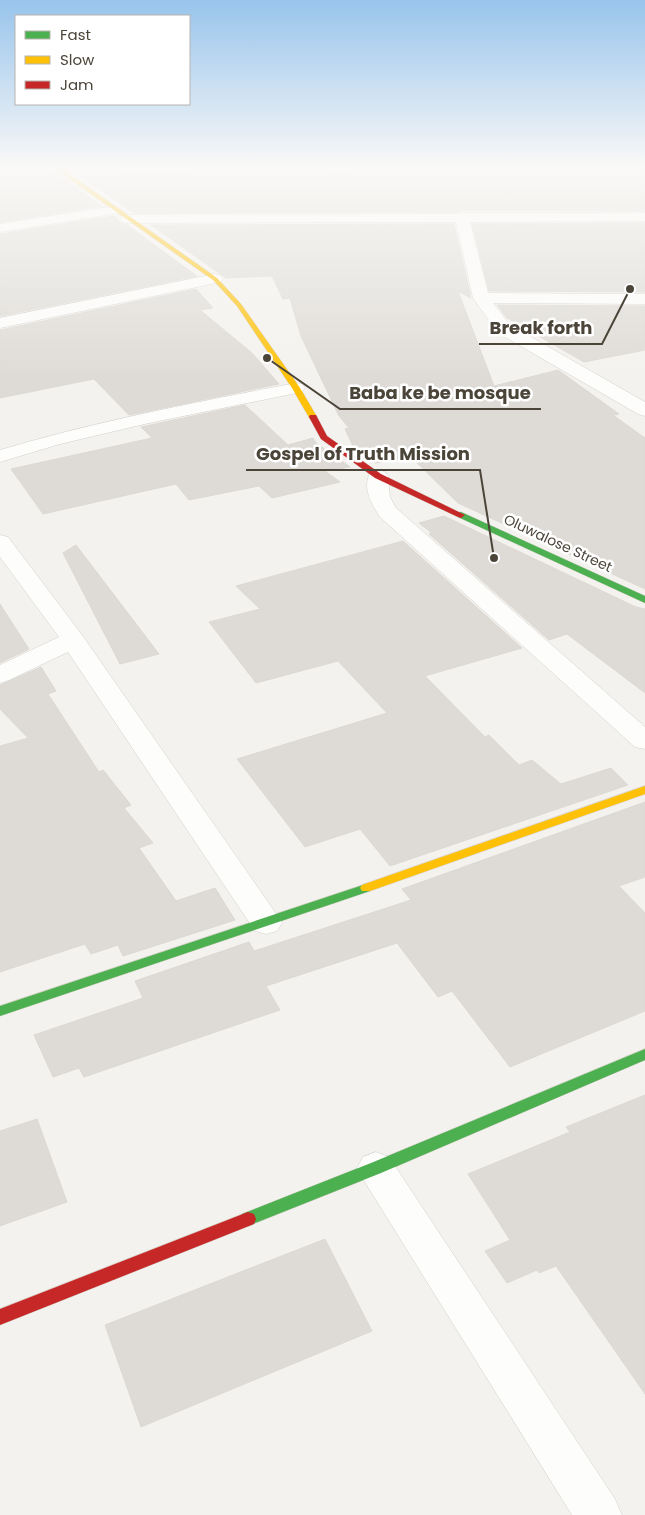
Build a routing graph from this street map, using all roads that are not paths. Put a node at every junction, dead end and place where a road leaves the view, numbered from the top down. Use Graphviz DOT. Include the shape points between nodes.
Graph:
graph roads {
  1 [pos="156,239"];
  2 [pos="467,239"];
  3 [pos="215,279"];
  4 [pos="481,298"];
  5 [pos="645,299"];
  6 [pos="0,323"];
  7 [pos="296,388"];
  8 [pos="645,410"];
  9 [pos="0,456"];
  10 [pos="378,476"];
  11 [pos="0,542"];
  12 [pos="645,600"];
  13 [pos="73,640"];
  14 [pos="0,675"];
  15 [pos="645,741"];
  16 [pos="645,790"];
  17 [pos="266,923"];
  18 [pos="0,1011"];
  19 [pos="645,1054"];
  20 [pos="376,1168"];
  21 [pos="0,1317"];
  22 [pos="599,1515"];
  1 -- 3 [label="street, Oluwalose Street"];
  2 -- 4 [label="street"];
  3 -- 6 [label="street"];
  3 -- 7 [label="street, Oluwalose Street" via="239,305"];
  4 -- 5 [label="street"];
  4 -- 8 [label="street" via="504,329"];
  7 -- 9 [label="street" via="149,416"];
  7 -- 10 [label="street, Oluwalose Street" via="324,436"];
  10 -- 12 [label="street, Oluwalose Street"];
  10 -- 15 [label="street" via="379,497 388,512"];
  11 -- 13 [label="street"];
  13 -- 14 [label="street"];
  13 -- 17 [label="street"];
  16 -- 17 [label="street"];
  17 -- 18 [label="street"];
  19 -- 20 [label="street"];
  20 -- 21 [label="street"];
  20 -- 22 [label="street"];
}
